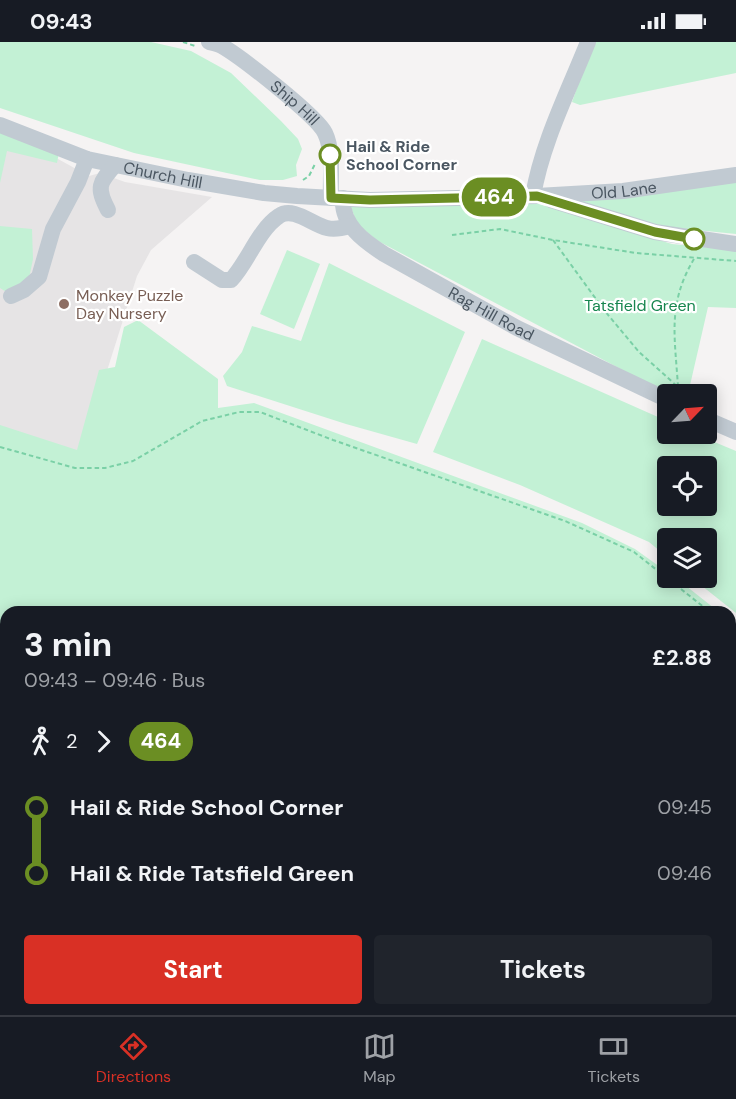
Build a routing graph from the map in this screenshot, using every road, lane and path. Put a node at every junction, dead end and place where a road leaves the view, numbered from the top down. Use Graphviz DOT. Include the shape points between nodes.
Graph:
graph roads {
  1 [pos="183,42"];
  2 [pos="588,42"];
  3 [pos="204,45"];
  4 [pos="0,125"];
  5 [pos="316,158"];
  6 [pos="87,159"];
  7 [pos="115,165"];
  8 [pos="736,176"];
  9 [pos="301,182"];
  10 [pos="535,196"];
  11 [pos="337,198"];
  12 [pos="108,210"];
  13 [pos="350,226"];
  14 [pos="452,235"];
  15 [pos="553,240"];
  16 [pos="736,244"];
  17 [pos="695,257"];
  18 [pos="736,261"];
  19 [pos="194,262"];
  20 [pos="11,296"];
  21 [pos="657,395"];
  22 [pos="717,424"];
  23 [pos="736,432"];
  24 [pos="0,447"];
  25 [pos="702,606"];
  1 -- 3 [label="path"];
  2 -- 10 [label="street" via="538,172"];
  3 -- 11 [label="street, Ship Hill" via="220,45 248,64 325,132"];
  4 -- 6 [label="street, Church Hill"];
  5 -- 9 [label="path" via="313,170"];
  6 -- 7 [label="street, Church Hill"];
  6 -- 20 [label="street" via="53,229 39,277"];
  7 -- 11 [label="street, Church Hill" via="264,193"];
  7 -- 12 [label="street" via="99,188"];
  8 -- 10 [label="street, Old Lane" via="623,191"];
  10 -- 11 [label="street, Old Lane"];
  10 -- 16 [label="street" via="655,232"];
  11 -- 13 [label="street"];
  13 -- 19 [label="street" via="327,228 287,213 272,223 231,280 222,280"];
  13 -- 21 [label="street, Rag Hill Road" via="384,254 517,328"];
  14 -- 15 [label="path" via="500,229"];
  15 -- 17 [label="path" via="636,253"];
  15 -- 17 [label="path" via="639,352 678,387 674,310 683,277"];
  17 -- 18 [label="path"];
  22 -- 23 [label="street"];
  24 -- 25 [label="path" via="75,468 105,468 133,461 202,421 239,412 260,412 565,521 634,552"];
}
